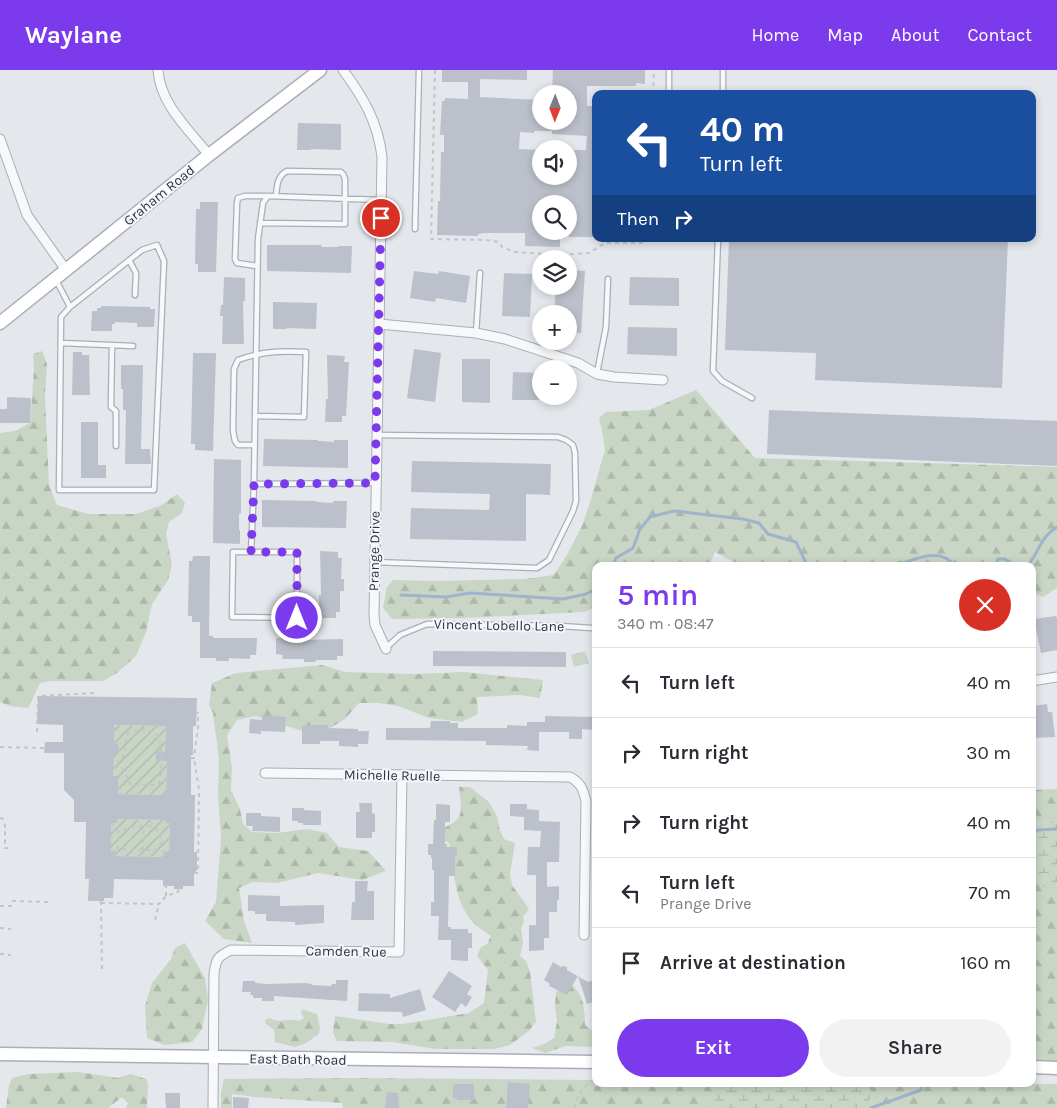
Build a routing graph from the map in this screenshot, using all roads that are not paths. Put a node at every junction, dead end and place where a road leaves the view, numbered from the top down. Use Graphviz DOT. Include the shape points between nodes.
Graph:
graph roads {
  1 [pos="158,70"];
  2 [pos="320,70"];
  3 [pos="343,70"];
  4 [pos="419,70"];
  5 [pos="669,70"];
  6 [pos="723,70"];
  7 [pos="669,90"];
  8 [pos="722,90"];
  9 [pos="0,139"];
  10 [pos="209,155"];
  11 [pos="268,196"];
  12 [pos="276,196"];
  13 [pos="346,199"];
  14 [pos="382,200"];
  15 [pos="260,223"];
  16 [pos="415,229"];
  17 [pos="718,242"];
  18 [pos="129,260"];
  19 [pos="257,266"];
  20 [pos="66,270"];
  21 [pos="480,273"];
  22 [pos="55,279"];
  23 [pos="608,279"];
  24 [pos="135,295"];
  25 [pos="70,307"];
  26 [pos="0,323"];
  27 [pos="379,324"];
  28 [pos="476,333"];
  29 [pos="61,343"];
  30 [pos="112,346"];
  31 [pos="133,346"];
  32 [pos="256,353"];
  33 [pos="596,374"];
  34 [pos="663,380"];
  35 [pos="752,398"];
  36 [pos="255,416"];
  37 [pos="377,435"];
  38 [pos="254,445"];
  39 [pos="116,446"];
  40 [pos="375,483"];
  41 [pos="254,484"];
  42 [pos="251,552"];
  43 [pos="374,562"];
  44 [pos="591,628"];
  45 [pos="386,649"];
  46 [pos="1057,677"];
  47 [pos="1036,680"];
  48 [pos="265,773"];
  49 [pos="402,775"];
  50 [pos="584,935"];
  51 [pos="0,1054"];
  52 [pos="213,1058"];
  53 [pos="592,1062"];
  54 [pos="1036,1067"];
  55 [pos="1057,1068"];
  56 [pos="213,1108"];
  1 -- 10 [label="street" via="162,90 171,108"];
  2 -- 10 [label="street, Graham Road"];
  3 -- 14 [label="street, Prange Drive" via="362,96 377,131 382,156"];
  4 -- 16 [label="lane"];
  5 -- 7 [label="lane"];
  6 -- 8 [label="lane"];
  9 -- 20 [label="street" via="26,215"];
  10 -- 20 [label="street, Graham Road"];
  11 -- 12 [label="lane"];
  11 -- 15 [label="lane"];
  11 -- 19 [label="lane" via="245,196 238,198 237,203 235,259 243,265"];
  12 -- 13 [label="lane"];
  12 -- 13 [label="lane" via="279,179 286,171 341,172 345,179"];
  13 -- 14 [label="lane"];
  13 -- 15 [label="lane" via="345,224"];
  14 -- 27 [label="street, Prange Drive"];
  15 -- 19 [label="lane"];
  17 -- 35 [label="lane" via="713,371 722,381"];
  18 -- 24 [label="lane" via="136,273"];
  18 -- 25 [label="lane"];
  18 -- 29 [label="lane" via="142,250 157,245 164,261 154,490 59,490"];
  19 -- 32 [label="lane"];
  20 -- 22 [label="street, Graham Road"];
  21 -- 28 [label="lane"];
  22 -- 25 [label="lane"];
  22 -- 26 [label="street, Graham Road"];
  23 -- 33 [label="lane" via="606,327"];
  25 -- 29 [label="lane" via="61,317"];
  27 -- 28 [label="street"];
  27 -- 37 [label="street, Prange Drive"];
  28 -- 33 [label="street" via="506,339 578,363"];
  29 -- 30 [label="lane"];
  30 -- 31 [label="lane"];
  30 -- 39 [label="lane" via="111,407 116,411"];
  32 -- 36 [label="lane"];
  32 -- 36 [label="lane" via="306,352 304,418"];
  32 -- 38 [label="lane" via="238,360 234,369 235,442"];
  33 -- 34 [label="street"];
  36 -- 38 [label="lane"];
  37 -- 40 [label="street, Prange Drive"];
  37 -- 43 [label="lane" via="558,437 572,445 575,453 576,500 549,560 537,568"];
  38 -- 41 [label="lane"];
  40 -- 41 [label="lane"];
  40 -- 43 [label="street, Prange Drive"];
  41 -- 42 [label="lane"];
  42 -- 42 [label="lane" via="233,552 232,617 297,618 297,552"];
  43 -- 45 [label="street, Prange Drive" via="375,625"];
  44 -- 45 [label="lane, Vincent Lobello Lane" via="427,624 400,635"];
  46 -- 47 [label="street"];
  48 -- 49 [label="street, Michelle Ruelle"];
  49 -- 50 [label="street, Michelle Ruelle" via="570,777 578,782 586,801"];
  49 -- 52 [label="street, Camden Rue" via="400,952 231,950 221,955 216,961 214,974"];
  51 -- 52 [label="street, East Bath Road"];
  52 -- 53 [label="street, East Bath Road"];
  52 -- 56 [label="street"];
  54 -- 55 [label="street"];
}
